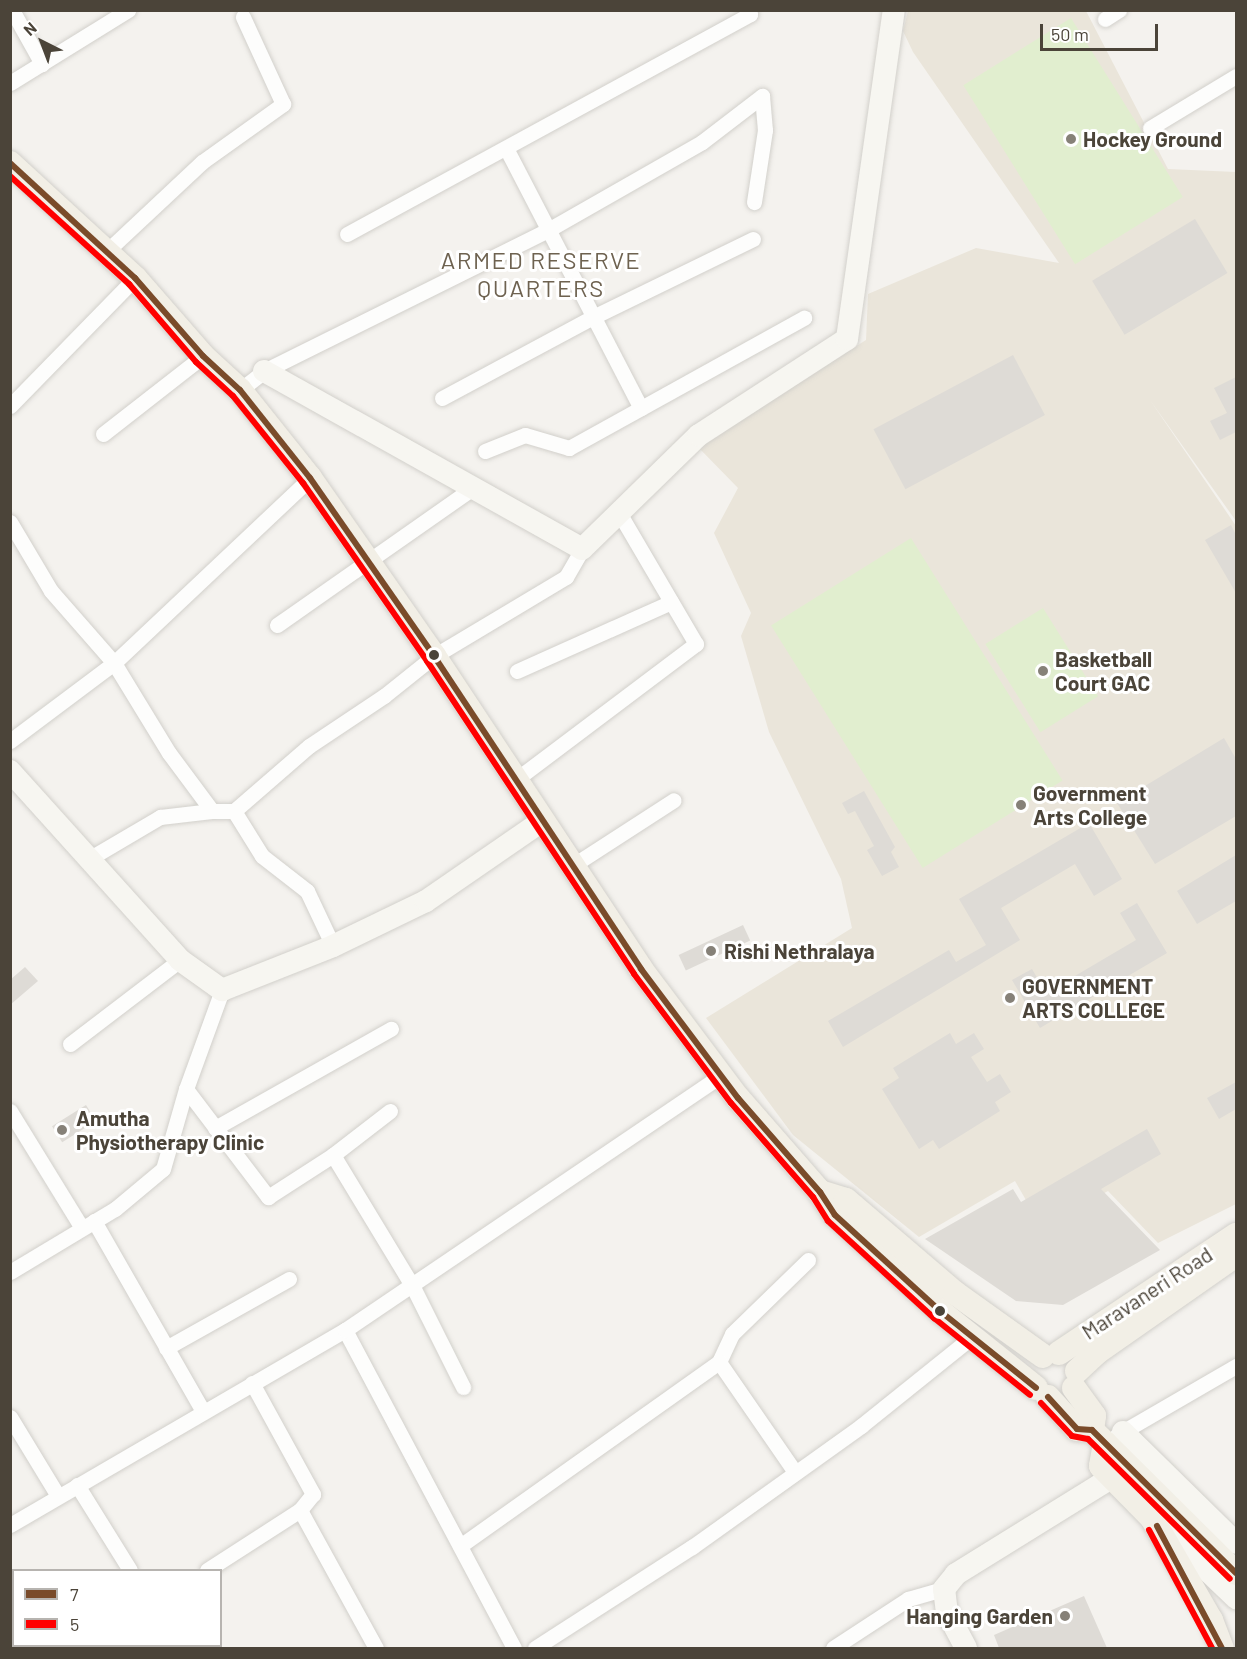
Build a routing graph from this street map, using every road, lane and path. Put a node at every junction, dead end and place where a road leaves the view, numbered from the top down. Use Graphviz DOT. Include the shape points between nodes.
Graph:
graph roads {
  1 [pos="12,10"];
  2 [pos="128,10"];
  3 [pos="748,10"];
  4 [pos="894,10"];
  5 [pos="1119,10"];
  6 [pos="243,18"];
  7 [pos="1105,19"];
  8 [pos="42,64"];
  9 [pos="1236,75"];
  10 [pos="10,83"];
  11 [pos="1150,128"];
  12 [pos="506,148"];
  13 [pos="10,163"];
  14 [pos="754,202"];
  15 [pos="548,230"];
  16 [pos="347,234"];
  17 [pos="753,239"];
  18 [pos="107,251"];
  19 [pos="135,278"];
  20 [pos="593,317"];
  21 [pos="804,318"];
  22 [pos="204,356"];
  23 [pos="264,370"];
  24 [pos="240,390"];
  25 [pos="442,398"];
  26 [pos="10,406"];
  27 [pos="641,408"];
  28 [pos="103,434"];
  29 [pos="484,451"];
  30 [pos="310,478"];
  31 [pos="474,488"];
  32 [pos="619,513"];
  33 [pos="10,522"];
  34 [pos="582,549"];
  35 [pos="367,561"];
  36 [pos="671,602"];
  37 [pos="277,625"];
  38 [pos="434,656"];
  39 [pos="114,663"];
  40 [pos="517,671"];
  41 [pos="10,741"];
  42 [pos="10,771"];
  43 [pos="514,782"];
  44 [pos="674,800"];
  45 [pos="212,810"];
  46 [pos="234,811"];
  47 [pos="542,821"];
  48 [pos="87,860"];
  49 [pos="572,866"];
  50 [pos="333,946"];
  51 [pos="180,960"];
  52 [pos="222,990"];
  53 [pos="391,1029"];
  54 [pos="70,1044"];
  55 [pos="721,1075"];
  56 [pos="186,1089"];
  57 [pos="10,1111"];
  58 [pos="390,1111"];
  59 [pos="215,1128"];
  60 [pos="333,1155"];
  61 [pos="820,1192"];
  62 [pos="88,1225"];
  63 [pos="1236,1235"];
  64 [pos="1236,1255"];
  65 [pos="808,1260"];
  66 [pos="10,1272"];
  67 [pos="289,1279"];
  68 [pos="413,1287"];
  69 [pos="345,1330"];
  70 [pos="974,1336"];
  71 [pos="166,1348"];
  72 [pos="1051,1355"];
  73 [pos="719,1362"];
  74 [pos="1236,1366"];
  75 [pos="1076,1379"];
  76 [pos="252,1383"];
  77 [pos="463,1387"];
  78 [pos="1042,1393"];
  79 [pos="203,1411"];
  80 [pos="10,1417"];
  81 [pos="1109,1448"];
  82 [pos="795,1472"];
  83 [pos="77,1485"];
  84 [pos="58,1496"];
  85 [pos="300,1510"];
  86 [pos="1152,1518"];
  87 [pos="10,1525"];
  88 [pos="1236,1543"];
  89 [pos="460,1546"];
  90 [pos="129,1569"];
  91 [pos="209,1569"];
  92 [pos="1236,1573"];
  93 [pos="944,1589"];
  94 [pos="1236,1598"];
  95 [pos="376,1648"];
  96 [pos="514,1648"];
  97 [pos="535,1648"];
  98 [pos="832,1648"];
  99 [pos="966,1648"];
  100 [pos="1222,1648"];
  1 -- 8 [label="street"];
  2 -- 8 [label="street"];
  3 -- 12 [label="street" via="750,14"];
  4 -- 32 [label="street" via="847,339 699,435"];
  5 -- 7 [label="street"];
  6 -- 18 [label="street" via="283,104 202,162"];
  8 -- 10 [label="street"];
  9 -- 11 [label="street"];
  12 -- 15 [label="street"];
  12 -- 16 [label="street"];
  13 -- 18 [label="main road"];
  14 -- 15 [label="street" via="765,130 762,96 702,142"];
  15 -- 20 [label="street"];
  15 -- 23 [label="street"];
  17 -- 20 [label="street"];
  18 -- 19 [label="main road"];
  19 -- 22 [label="main road"];
  19 -- 26 [label="street"];
  20 -- 25 [label="street"];
  20 -- 27 [label="street"];
  21 -- 27 [label="street"];
  22 -- 24 [label="main road"];
  22 -- 28 [label="street"];
  23 -- 24 [label="street"];
  23 -- 31 [label="street"];
  24 -- 30 [label="main road"];
  27 -- 29 [label="street" via="569,448 525,435"];
  30 -- 35 [label="main road"];
  30 -- 39 [label="street"];
  31 -- 34 [label="street"];
  31 -- 35 [label="street"];
  32 -- 34 [label="street"];
  32 -- 36 [label="street"];
  33 -- 39 [label="street" via="51,591"];
  34 -- 38 [label="street" via="566,577"];
  35 -- 37 [label="street"];
  35 -- 38 [label="main road"];
  36 -- 40 [label="street"];
  36 -- 43 [label="street" via="696,644"];
  38 -- 43 [label="main road"];
  38 -- 46 [label="street" via="384,696 309,746"];
  39 -- 41 [label="street"];
  39 -- 45 [label="street" via="169,753"];
  42 -- 48 [label="street"];
  43 -- 47 [label="main road"];
  44 -- 49 [label="street"];
  45 -- 46 [label="street"];
  45 -- 48 [label="street" via="160,817"];
  46 -- 50 [label="street" via="262,856 307,891"];
  47 -- 49 [label="main road"];
  47 -- 50 [label="street" via="426,901"];
  48 -- 51 [label="street"];
  49 -- 55 [label="main road" via="641,969"];
  50 -- 52 [label="street"];
  51 -- 52 [label="street"];
  51 -- 54 [label="street"];
  52 -- 56 [label="street"];
  53 -- 59 [label="street"];
  55 -- 61 [label="main road"];
  55 -- 68 [label="street"];
  56 -- 59 [label="street"];
  56 -- 62 [label="street" via="163,1168"];
  57 -- 62 [label="street"];
  58 -- 60 [label="street"];
  59 -- 60 [label="street" via="268,1197"];
  60 -- 68 [label="street"];
  61 -- 70 [label="main road" via="835,1215"];
  61 -- 72 [label="main road" via="846,1200 955,1293"];
  62 -- 66 [label="street"];
  62 -- 71 [label="street"];
  63 -- 72 [label="main road, Maravaneri Road"];
  64 -- 75 [label="main road, Maravaneri Road" via="1096,1353"];
  65 -- 73 [label="street" via="732,1334"];
  67 -- 71 [label="street"];
  68 -- 69 [label="street"];
  68 -- 77 [label="street"];
  69 -- 76 [label="street"];
  69 -- 89 [label="street"];
  70 -- 78 [label="main road"];
  70 -- 82 [label="street" via="861,1426"];
  71 -- 79 [label="street"];
  72 -- 75 [label="main road" via="1072,1360"];
  72 -- 78 [label="main road" via="1032,1374"];
  73 -- 82 [label="street"];
  73 -- 89 [label="street"];
  74 -- 81 [label="street"];
  75 -- 78 [label="main road" via="1063,1397"];
  75 -- 81 [label="main road"];
  76 -- 79 [label="street"];
  76 -- 85 [label="street" via="313,1494"];
  78 -- 81 [label="main road" via="1077,1429"];
  79 -- 83 [label="street"];
  80 -- 84 [label="street"];
  81 -- 86 [label="main road"];
  81 -- 88 [label="street"];
  81 -- 92 [label="main road"];
  81 -- 93 [label="street" via="956,1574"];
  82 -- 97 [label="street" via="692,1547"];
  83 -- 84 [label="street"];
  83 -- 90 [label="street"];
  84 -- 87 [label="street"];
  85 -- 91 [label="street"];
  85 -- 95 [label="street"];
  86 -- 94 [label="street"];
  86 -- 100 [label="main road" via="1211,1620"];
  89 -- 96 [label="street"];
  93 -- 98 [label="street" via="908,1599"];
  93 -- 99 [label="street" via="947,1613"];
}
